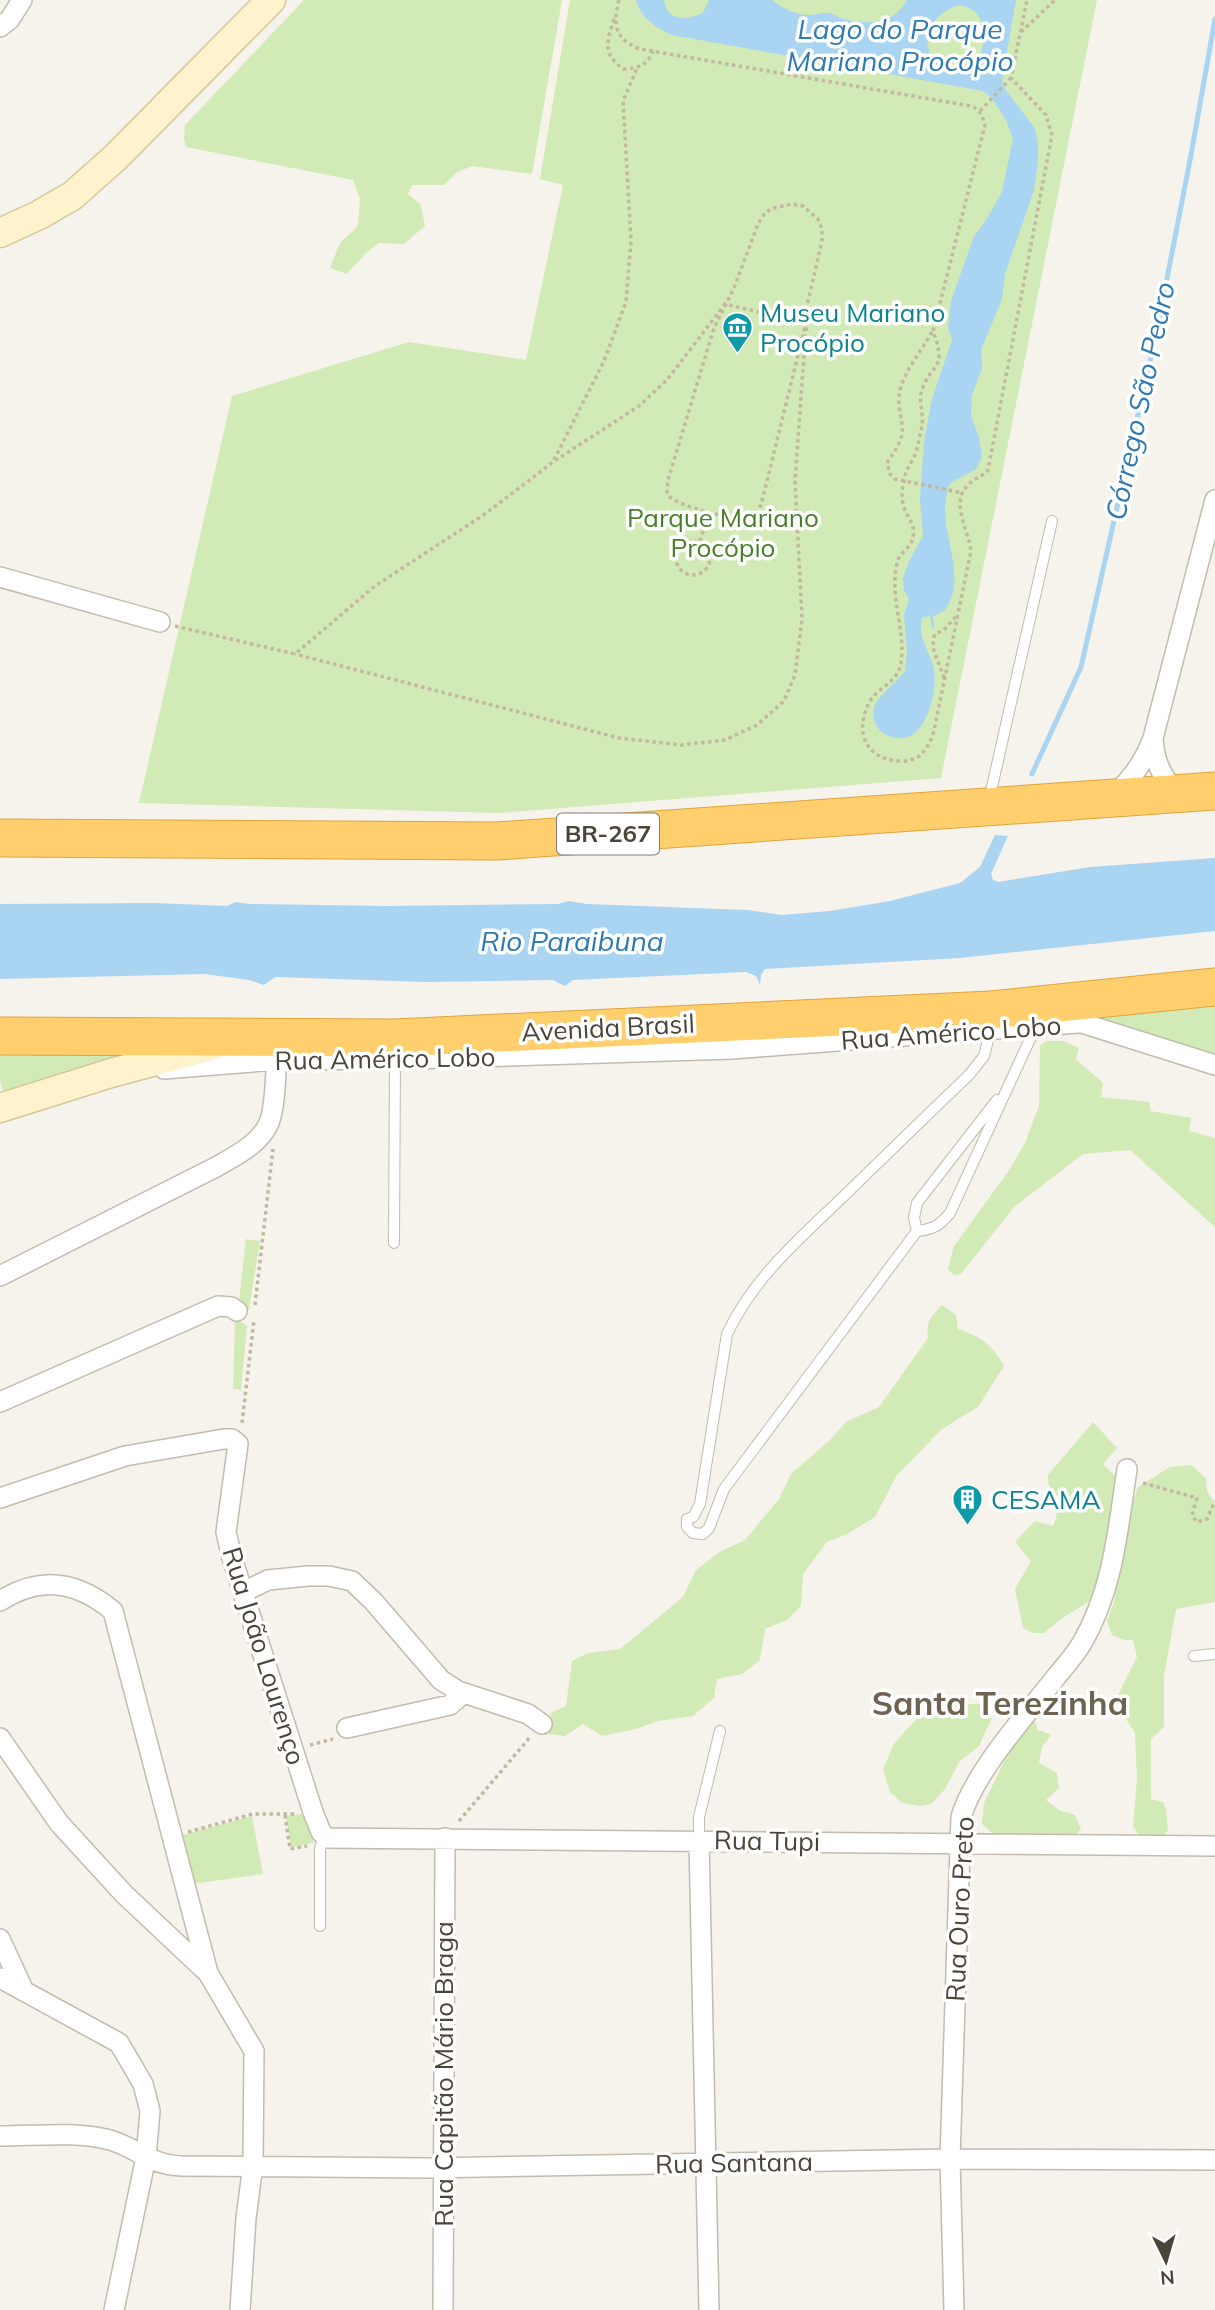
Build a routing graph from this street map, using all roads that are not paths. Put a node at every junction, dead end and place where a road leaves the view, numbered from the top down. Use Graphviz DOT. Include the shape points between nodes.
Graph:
graph roads {
  1 [pos="22,0"];
  2 [pos="271,0"];
  3 [pos="0,27"];
  4 [pos="0,233"];
  5 [pos="1215,500"];
  6 [pos="1052,521"];
  7 [pos="0,577"];
  8 [pos="160,622"];
  9 [pos="1153,738"];
  10 [pos="1201,791"];
  11 [pos="1113,797"];
  12 [pos="988,807"];
  13 [pos="0,838"];
  14 [pos="1215,987"];
  15 [pos="1014,1016"];
  16 [pos="0,1035"];
  17 [pos="238,1038"];
  18 [pos="277,1049"];
  19 [pos="395,1049"];
  20 [pos="1215,1065"];
  21 [pos="111,1073"];
  22 [pos="1008,1086"];
  23 [pos="0,1108"];
  24 [pos="917,1231"];
  25 [pos="394,1242"];
  26 [pos="0,1276"];
  27 [pos="237,1311"];
  28 [pos="0,1402"];
  29 [pos="1126,1474"];
  30 [pos="0,1498"];
  31 [pos="243,1592"];
  32 [pos="0,1601"];
  33 [pos="1215,1654"];
  34 [pos="1194,1657"];
  35 [pos="458,1691"];
  36 [pos="542,1724"];
  37 [pos="347,1728"];
  38 [pos="720,1731"];
  39 [pos="0,1738"];
  40 [pos="319,1838"];
  41 [pos="445,1838"];
  42 [pos="699,1840"];
  43 [pos="959,1845"];
  44 [pos="1215,1846"];
  45 [pos="320,1926"];
  46 [pos="0,1939"];
  47 [pos="208,1973"];
  48 [pos="0,1978"];
  49 [pos="23,1989"];
  50 [pos="0,2136"];
  51 [pos="146,2157"];
  52 [pos="950,2160"];
  53 [pos="1215,2160"];
  54 [pos="705,2164"];
  55 [pos="253,2165"];
  56 [pos="443,2168"];
  57 [pos="114,2310"];
  58 [pos="240,2310"];
  59 [pos="443,2310"];
  60 [pos="709,2310"];
  61 [pos="954,2310"];
  1 -- 3 [label="street"];
  2 -- 4 [label="street" via="72,196"];
  5 -- 9 [label="street"];
  6 -- 12 [label="lane"];
  7 -- 8 [label="street"];
  9 -- 10 [label="street" via="1160,771"];
  9 -- 11 [label="street" via="1146,758"];
  10 -- 11 [label="highway, BR-267"];
  11 -- 12 [label="highway, BR-267"];
  12 -- 13 [label="highway, BR-267" via="497,841"];
  14 -- 15 [label="highway, Avenida Brasil"];
  15 -- 19 [label="highway, Avenida Brasil"];
  15 -- 20 [label="street, Rua Américo Lobo" via="1078,1023"];
  15 -- 22 [label="lane" via="1030,1039"];
  15 -- 24 [label="lane" via="969,1075 787,1251 739,1309 725,1344 700,1504 687,1519 693,1534 703,1534 709,1528 724,1489"];
  16 -- 17 [label="highway, Avenida Brasil"];
  17 -- 18 [label="highway, Avenida Brasil"];
  17 -- 21 [label="street, Rua Américo Lobo"];
  18 -- 19 [label="highway, Avenida Brasil"];
  18 -- 21 [label="street, Rua Américo Lobo"];
  18 -- 26 [label="street" via="268,1138"];
  19 -- 25 [label="lane"];
  21 -- 23 [label="street, Rua Américo Lobo"];
  22 -- 24 [label="lane" via="921,1196 914,1218"];
  22 -- 24 [label="lane" via="950,1213 940,1226"];
  27 -- 28 [label="street" via="218,1306"];
  29 -- 43 [label="street, Rua Ouro Preto" via="1111,1572 1100,1608 1081,1646 974,1786 961,1817"];
  30 -- 31 [label="street, Rua João Lourenço" via="125,1456 237,1436 239,1450 226,1532"];
  31 -- 35 [label="street" via="268,1580 329,1576 352,1581 441,1680"];
  31 -- 40 [label="street, Rua João Lourenço"];
  32 -- 47 [label="street" via="46,1584 69,1586 93,1594 113,1611"];
  33 -- 34 [label="lane"];
  35 -- 36 [label="street" via="528,1714"];
  35 -- 37 [label="street" via="450,1705"];
  38 -- 42 [label="lane" via="699,1817"];
  39 -- 47 [label="street" via="60,1823 124,1894"];
  40 -- 41 [label="street, Rua Tupi"];
  40 -- 45 [label="lane"];
  41 -- 42 [label="street, Rua Tupi"];
  41 -- 56 [label="street, Rua Capitão Mário Braga"];
  42 -- 43 [label="street, Rua Tupi"];
  42 -- 54 [label="street"];
  43 -- 44 [label="street, Rua Tupi"];
  43 -- 52 [label="street, Rua Ouro Preto"];
  46 -- 49 [label="street"];
  47 -- 55 [label="street" via="254,2051"];
  48 -- 49 [label="street"];
  49 -- 51 [label="street" via="120,2043 144,2084 150,2112"];
  50 -- 51 [label="street, Rua Santana" via="88,2135"];
  51 -- 55 [label="street, Rua Santana" via="163,2165"];
  51 -- 57 [label="street"];
  52 -- 53 [label="street, Rua Santana"];
  52 -- 54 [label="street, Rua Santana"];
  52 -- 61 [label="street, Rua Ouro Preto"];
  54 -- 56 [label="street, Rua Santana"];
  54 -- 60 [label="street"];
  55 -- 56 [label="street, Rua Santana"];
  55 -- 58 [label="street"];
  56 -- 59 [label="street, Rua Capitão Mário Braga"];
}
